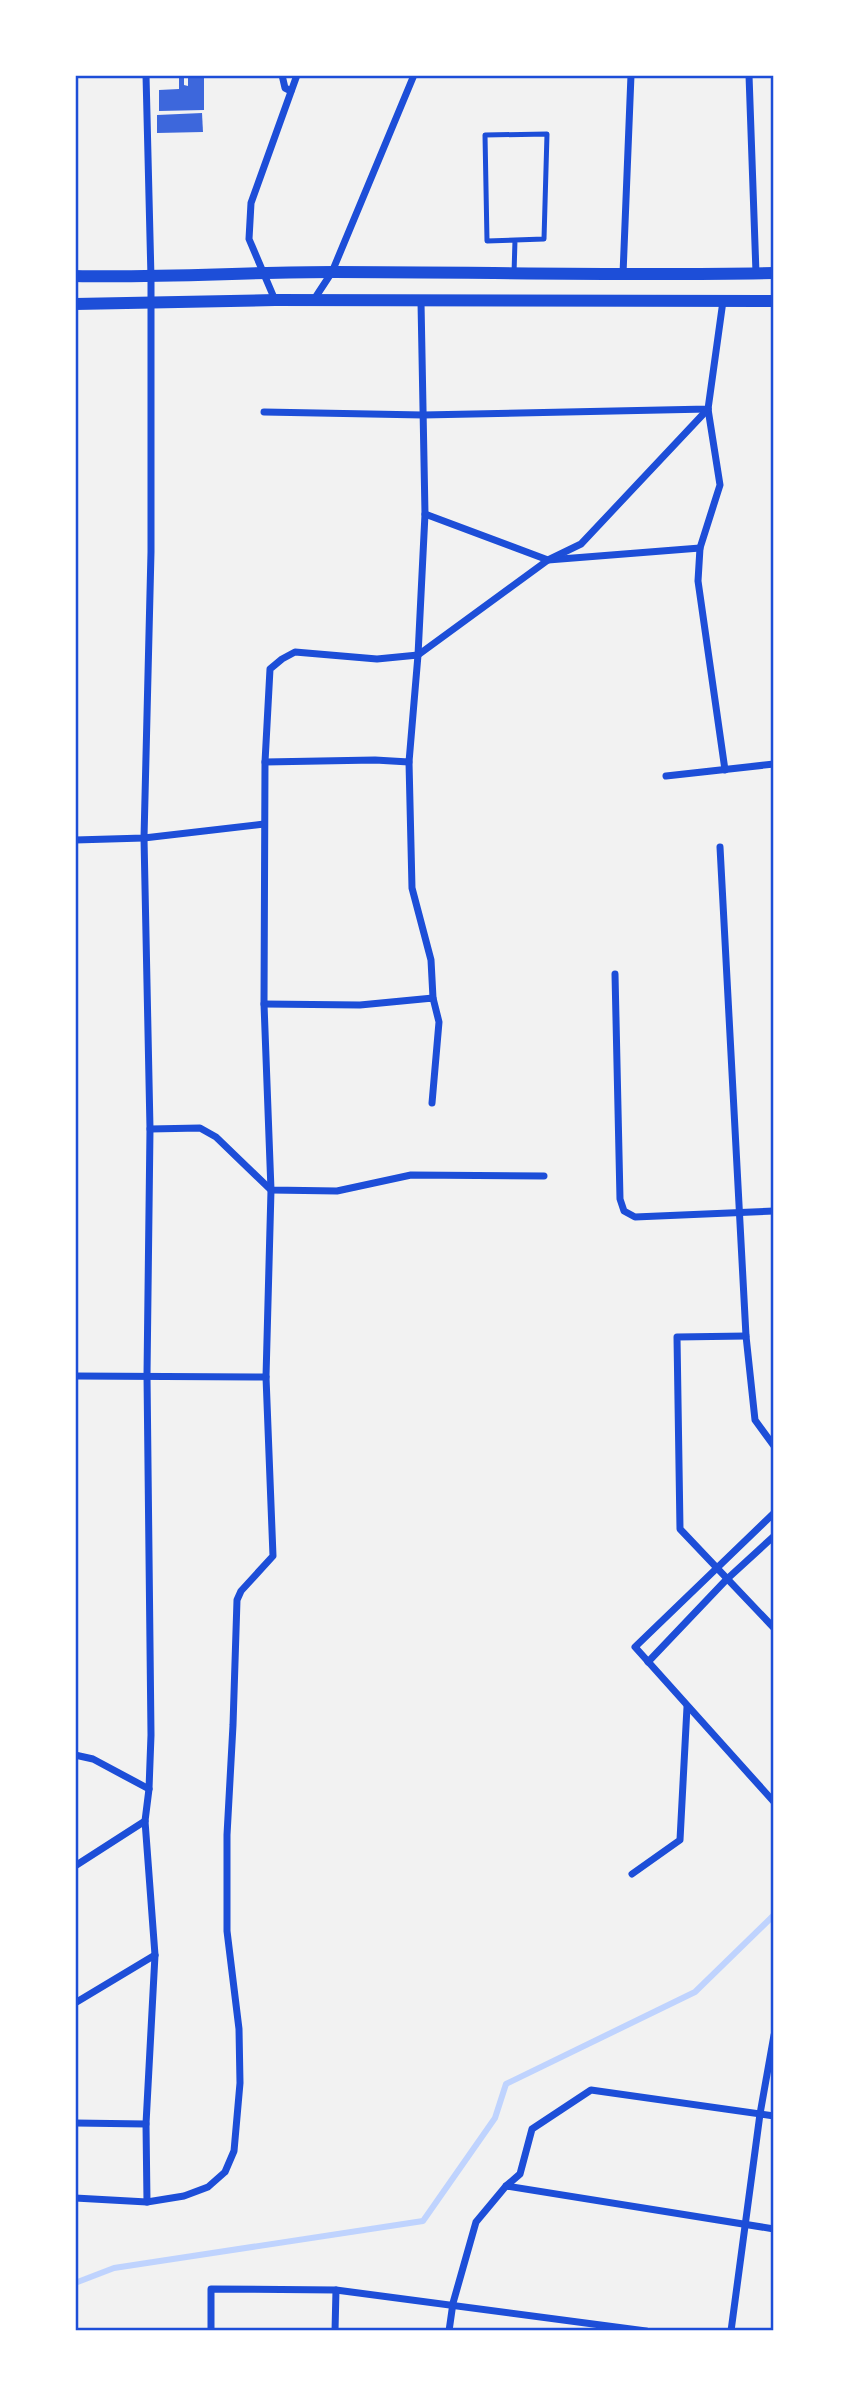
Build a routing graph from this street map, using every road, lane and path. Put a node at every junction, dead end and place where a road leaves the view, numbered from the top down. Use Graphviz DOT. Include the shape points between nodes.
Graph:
graph roads {
  1 [pos="146,75"];
  2 [pos="282,75"];
  3 [pos="297,75"];
  4 [pos="414,75"];
  5 [pos="631,75"];
  6 [pos="749,75"];
  7 [pos="291,91"];
  8 [pos="515,240"];
  9 [pos="332,272"];
  10 [pos="756,273"];
  11 [pos="774,273"];
  12 [pos="514,274"];
  13 [pos="623,274"];
  14 [pos="265,275"];
  15 [pos="75,276"];
  16 [pos="151,278"];
  17 [pos="275,300"];
  18 [pos="313,301"];
  19 [pos="723,301"];
  20 [pos="774,301"];
  21 [pos="421,302"];
  22 [pos="151,303"];
  23 [pos="75,304"];
  24 [pos="709,408"];
  25 [pos="264,412"];
  26 [pos="423,415"];
  27 [pos="425,514"];
  28 [pos="700,548"];
  29 [pos="548,560"];
  30 [pos="418,655"];
  31 [pos="265,762"];
  32 [pos="409,762"];
  33 [pos="774,764"];
  34 [pos="725,770"];
  35 [pos="666,776"];
  36 [pos="264,824"];
  37 [pos="144,838"];
  38 [pos="75,840"];
  39 [pos="720,847"];
  40 [pos="615,974"];
  41 [pos="433,998"];
  42 [pos="264,1004"];
  43 [pos="432,1103"];
  44 [pos="150,1129"];
  45 [pos="544,1176"];
  46 [pos="271,1190"];
  47 [pos="774,1211"];
  48 [pos="738,1214"];
  49 [pos="746,1336"];
  50 [pos="147,1375"];
  51 [pos="75,1376"];
  52 [pos="266,1377"];
  53 [pos="774,1447"];
  54 [pos="774,1513"];
  55 [pos="774,1536"];
  56 [pos="715,1568"];
  57 [pos="726,1580"];
  58 [pos="774,1628"];
  59 [pos="648,1662"];
  60 [pos="687,1707"];
  61 [pos="75,1755"];
  62 [pos="149,1789"];
  63 [pos="774,1802"];
  64 [pos="145,1821"];
  65 [pos="75,1866"];
  66 [pos="632,1874"];
  67 [pos="155,1955"];
  68 [pos="75,2003"];
  69 [pos="774,2035"];
  70 [pos="760,2114"];
  71 [pos="774,2116"];
  72 [pos="75,2123"];
  73 [pos="145,2124"];
  74 [pos="506,2186"];
  75 [pos="75,2198"];
  76 [pos="147,2202"];
  77 [pos="745,2225"];
  78 [pos="774,2229"];
  79 [pos="336,2290"];
  80 [pos="453,2303"];
  81 [pos="211,2331"];
  82 [pos="335,2331"];
  83 [pos="449,2331"];
  84 [pos="646,2331"];
  85 [pos="731,2331"];
  1 -- 16 [label="street"];
  2 -- 7 [label="street" via="285,88"];
  3 -- 7 [label="street"];
  4 -- 9 [label="street"];
  5 -- 13 [label="street"];
  6 -- 10 [label="street"];
  7 -- 14 [label="street" via="251,203 249,239"];
  8 -- 8 [label="lane" via="487,241 485,135 547,134 544,239"];
  8 -- 12 [label="lane"];
  9 -- 12 [label="street"];
  9 -- 14 [label="street"];
  9 -- 18 [label="street"];
  10 -- 11 [label="street"];
  10 -- 13 [label="street"];
  12 -- 13 [label="street"];
  14 -- 16 [label="street"];
  14 -- 17 [label="street"];
  15 -- 16 [label="street"];
  16 -- 22 [label="street"];
  17 -- 18 [label="street"];
  17 -- 22 [label="street"];
  18 -- 21 [label="street"];
  19 -- 20 [label="street"];
  19 -- 21 [label="street"];
  19 -- 24 [label="street"];
  21 -- 26 [label="street"];
  22 -- 23 [label="street"];
  22 -- 37 [label="street"];
  24 -- 26 [label="street"];
  24 -- 28 [label="street" via="720,485"];
  24 -- 29 [label="street" via="581,544"];
  25 -- 26 [label="street"];
  26 -- 27 [label="street"];
  27 -- 29 [label="street"];
  27 -- 30 [label="street"];
  28 -- 29 [label="street"];
  28 -- 34 [label="street" via="698,581"];
  29 -- 30 [label="street"];
  30 -- 31 [label="street" via="377,659 295,652 282,659 270,669"];
  30 -- 32 [label="street"];
  31 -- 32 [label="street"];
  31 -- 36 [label="street"];
  32 -- 41 [label="street" via="412,888 431,961"];
  33 -- 34 [label="street"];
  34 -- 35 [label="street"];
  36 -- 37 [label="street"];
  36 -- 42 [label="street"];
  37 -- 38 [label="street"];
  37 -- 44 [label="street"];
  39 -- 48 [label="street"];
  40 -- 48 [label="street" via="620,1199 624,1211 635,1217"];
  41 -- 42 [label="street" via="360,1005"];
  41 -- 43 [label="street" via="439,1022"];
  42 -- 46 [label="street"];
  44 -- 46 [label="street" via="200,1128 216,1137"];
  44 -- 50 [label="street"];
  45 -- 46 [label="street" via="411,1175 337,1191"];
  46 -- 52 [label="street"];
  47 -- 48 [label="street"];
  48 -- 49 [label="street"];
  49 -- 53 [label="street" via="755,1420"];
  49 -- 56 [label="street" via="677,1337 680,1529"];
  50 -- 51 [label="street"];
  50 -- 52 [label="street"];
  50 -- 62 [label="street"];
  52 -- 76 [label="street" via="273,1556 237,1600 227,1835 227,1931 240,2042 234,2151 225,2172 208,2187"];
  54 -- 56 [label="street"];
  55 -- 57 [label="street"];
  56 -- 57 [label="street"];
  56 -- 59 [label="street" via="635,1647"];
  57 -- 58 [label="street"];
  57 -- 59 [label="street"];
  59 -- 60 [label="street"];
  60 -- 63 [label="street"];
  60 -- 66 [label="street" via="680,1840"];
  61 -- 62 [label="street" via="93,1759"];
  62 -- 64 [label="street"];
  64 -- 65 [label="street"];
  64 -- 67 [label="street"];
  67 -- 68 [label="street"];
  67 -- 73 [label="street"];
  69 -- 70 [label="street"];
  70 -- 71 [label="street"];
  70 -- 74 [label="street" via="591,2091 532,2129 520,2174"];
  70 -- 77 [label="street"];
  72 -- 73 [label="street"];
  73 -- 76 [label="street"];
  74 -- 77 [label="street"];
  74 -- 80 [label="street" via="476,2222"];
  75 -- 76 [label="street"];
  77 -- 78 [label="street"];
  77 -- 85 [label="street"];
  79 -- 80 [label="street"];
  79 -- 81 [label="street" via="211,2289"];
  79 -- 82 [label="street"];
  80 -- 83 [label="street"];
  80 -- 84 [label="street"];
}
